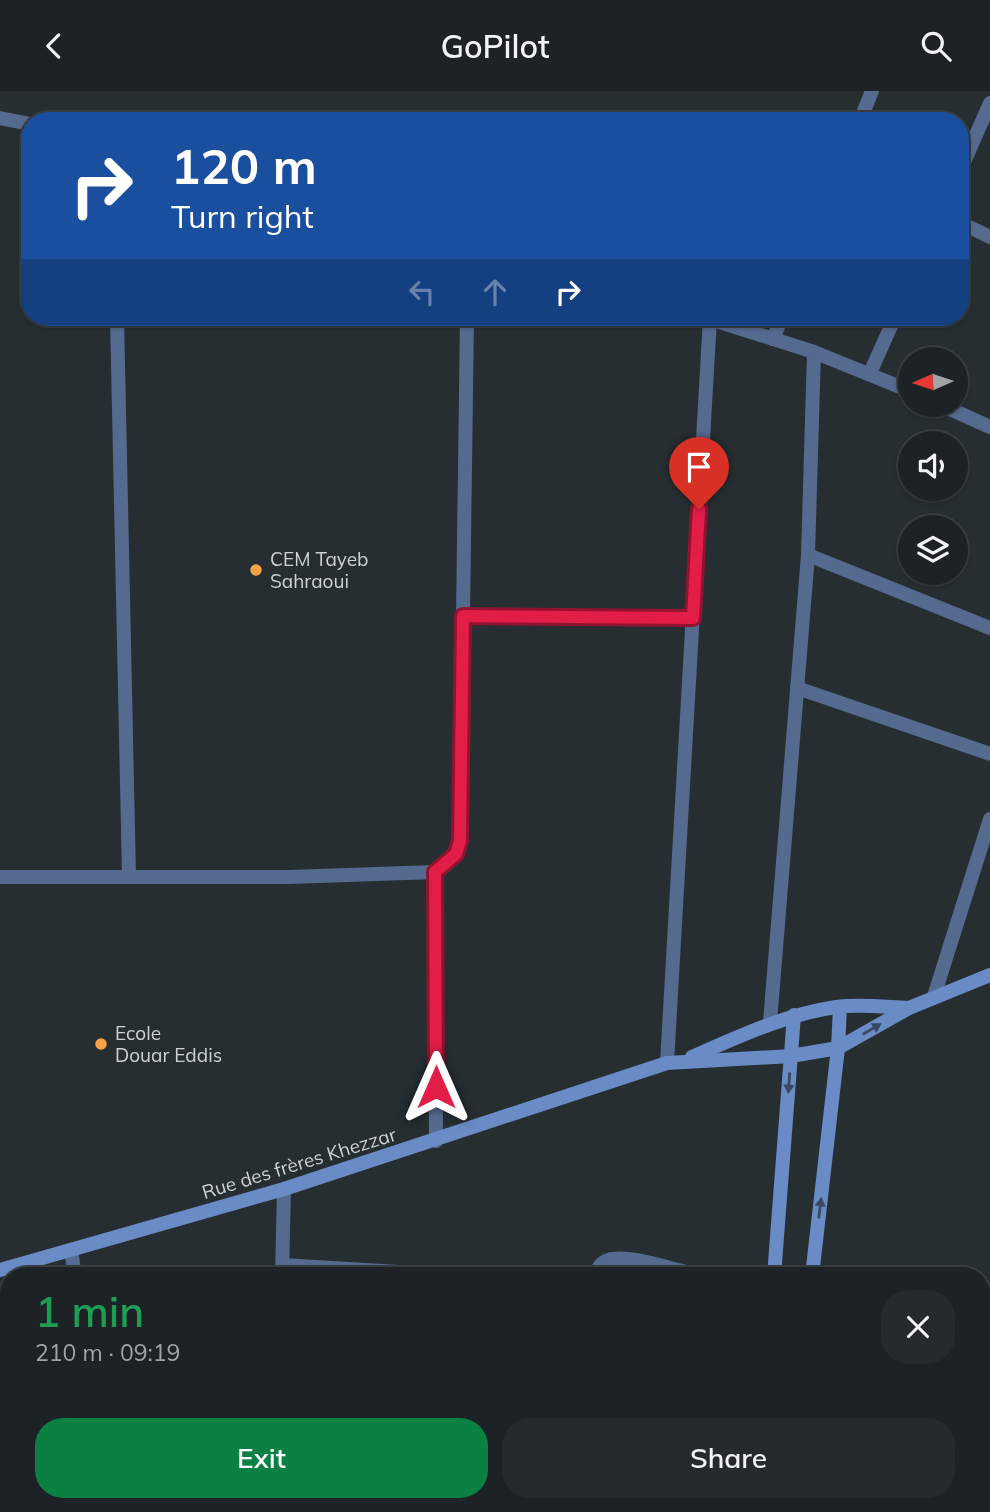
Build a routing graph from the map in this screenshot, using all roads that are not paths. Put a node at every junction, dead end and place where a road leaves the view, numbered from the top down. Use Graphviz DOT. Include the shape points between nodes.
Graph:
graph roads {
  1 [pos="872,91"];
  2 [pos="990,103"];
  3 [pos="864,112"];
  4 [pos="0,118"];
  5 [pos="21,122"];
  6 [pos="969,151"];
  7 [pos="969,227"];
  8 [pos="990,237"];
  9 [pos="117,326"];
  10 [pos="467,326"];
  11 [pos="707,326"];
  12 [pos="732,326"];
  13 [pos="778,326"];
  14 [pos="891,326"];
  15 [pos="773,339"];
  16 [pos="814,352"];
  17 [pos="870,373"];
  18 [pos="898,386"];
  19 [pos="968,417"];
  20 [pos="990,427"];
  21 [pos="807,555"];
  22 [pos="463,616"];
  23 [pos="693,618"];
  24 [pos="990,628"];
  25 [pos="797,688"];
  26 [pos="990,754"];
  27 [pos="990,819"];
  28 [pos="435,872"];
  29 [pos="129,876"];
  30 [pos="0,877"];
  31 [pos="990,975"];
  32 [pos="934,996"];
  33 [pos="839,1007"];
  34 [pos="909,1008"];
  35 [pos="794,1015"];
  36 [pos="770,1022"];
  37 [pos="838,1048"];
  38 [pos="790,1056"];
  39 [pos="687,1060"];
  40 [pos="667,1063"];
  41 [pos="436,1141"];
  42 [pos="284,1189"];
  43 [pos="71,1250"];
  44 [pos="11,1267"];
  45 [pos="74,1267"];
  46 [pos="282,1267"];
  47 [pos="598,1267"];
  48 [pos="661,1267"];
  49 [pos="776,1267"];
  50 [pos="813,1267"];
  1 -- 3 [label="street"];
  2 -- 6 [label="street"];
  4 -- 5 [label="street"];
  7 -- 8 [label="street"];
  9 -- 29 [label="street"];
  10 -- 22 [label="street"];
  11 -- 23 [label="street"];
  12 -- 15 [label="street"];
  13 -- 15 [label="street"];
  14 -- 17 [label="street"];
  15 -- 16 [label="street"];
  16 -- 17 [label="street"];
  16 -- 21 [label="street"];
  17 -- 18 [label="street"];
  19 -- 20 [label="street"];
  21 -- 24 [label="street"];
  21 -- 25 [label="street"];
  22 -- 23 [label="street"];
  22 -- 28 [label="street" via="460,841 456,854"];
  23 -- 40 [label="street"];
  25 -- 26 [label="street"];
  25 -- 36 [label="street"];
  27 -- 32 [label="street"];
  28 -- 29 [label="street"];
  28 -- 41 [label="street"];
  29 -- 30 [label="street"];
  31 -- 32 [label="main road, Rue des frères Khezzar"];
  32 -- 34 [label="main road, Rue des frères Khezzar"];
  33 -- 34 [label="main road, Rue des frères Khezzar"];
  33 -- 35 [label="main road, Rue des frères Khezzar"];
  33 -- 37 [label="main road"];
  37 -- 34 [label="main road, Rue des frères Khezzar, one-way"];
  35 -- 36 [label="main road, Rue des frères Khezzar"];
  35 -- 38 [label="main road"];
  36 -- 39 [label="main road, Rue des frères Khezzar"];
  37 -- 38 [label="main road, Rue des frères Khezzar"];
  50 -- 37 [label="main road, one-way"];
  38 -- 39 [label="main road, Rue des frères Khezzar"];
  38 -- 49 [label="main road, one-way"];
  39 -- 40 [label="main road, Rue des frères Khezzar"];
  40 -- 41 [label="main road, Rue des frères Khezzar"];
  41 -- 42 [label="main road, Rue des frères Khezzar"];
  42 -- 43 [label="main road, Rue des frères Khezzar"];
  42 -- 46 [label="street"];
  43 -- 44 [label="main road, Rue des frères Khezzar"];
  43 -- 45 [label="street"];
  47 -- 48 [label="street" via="609,1259"];
}
